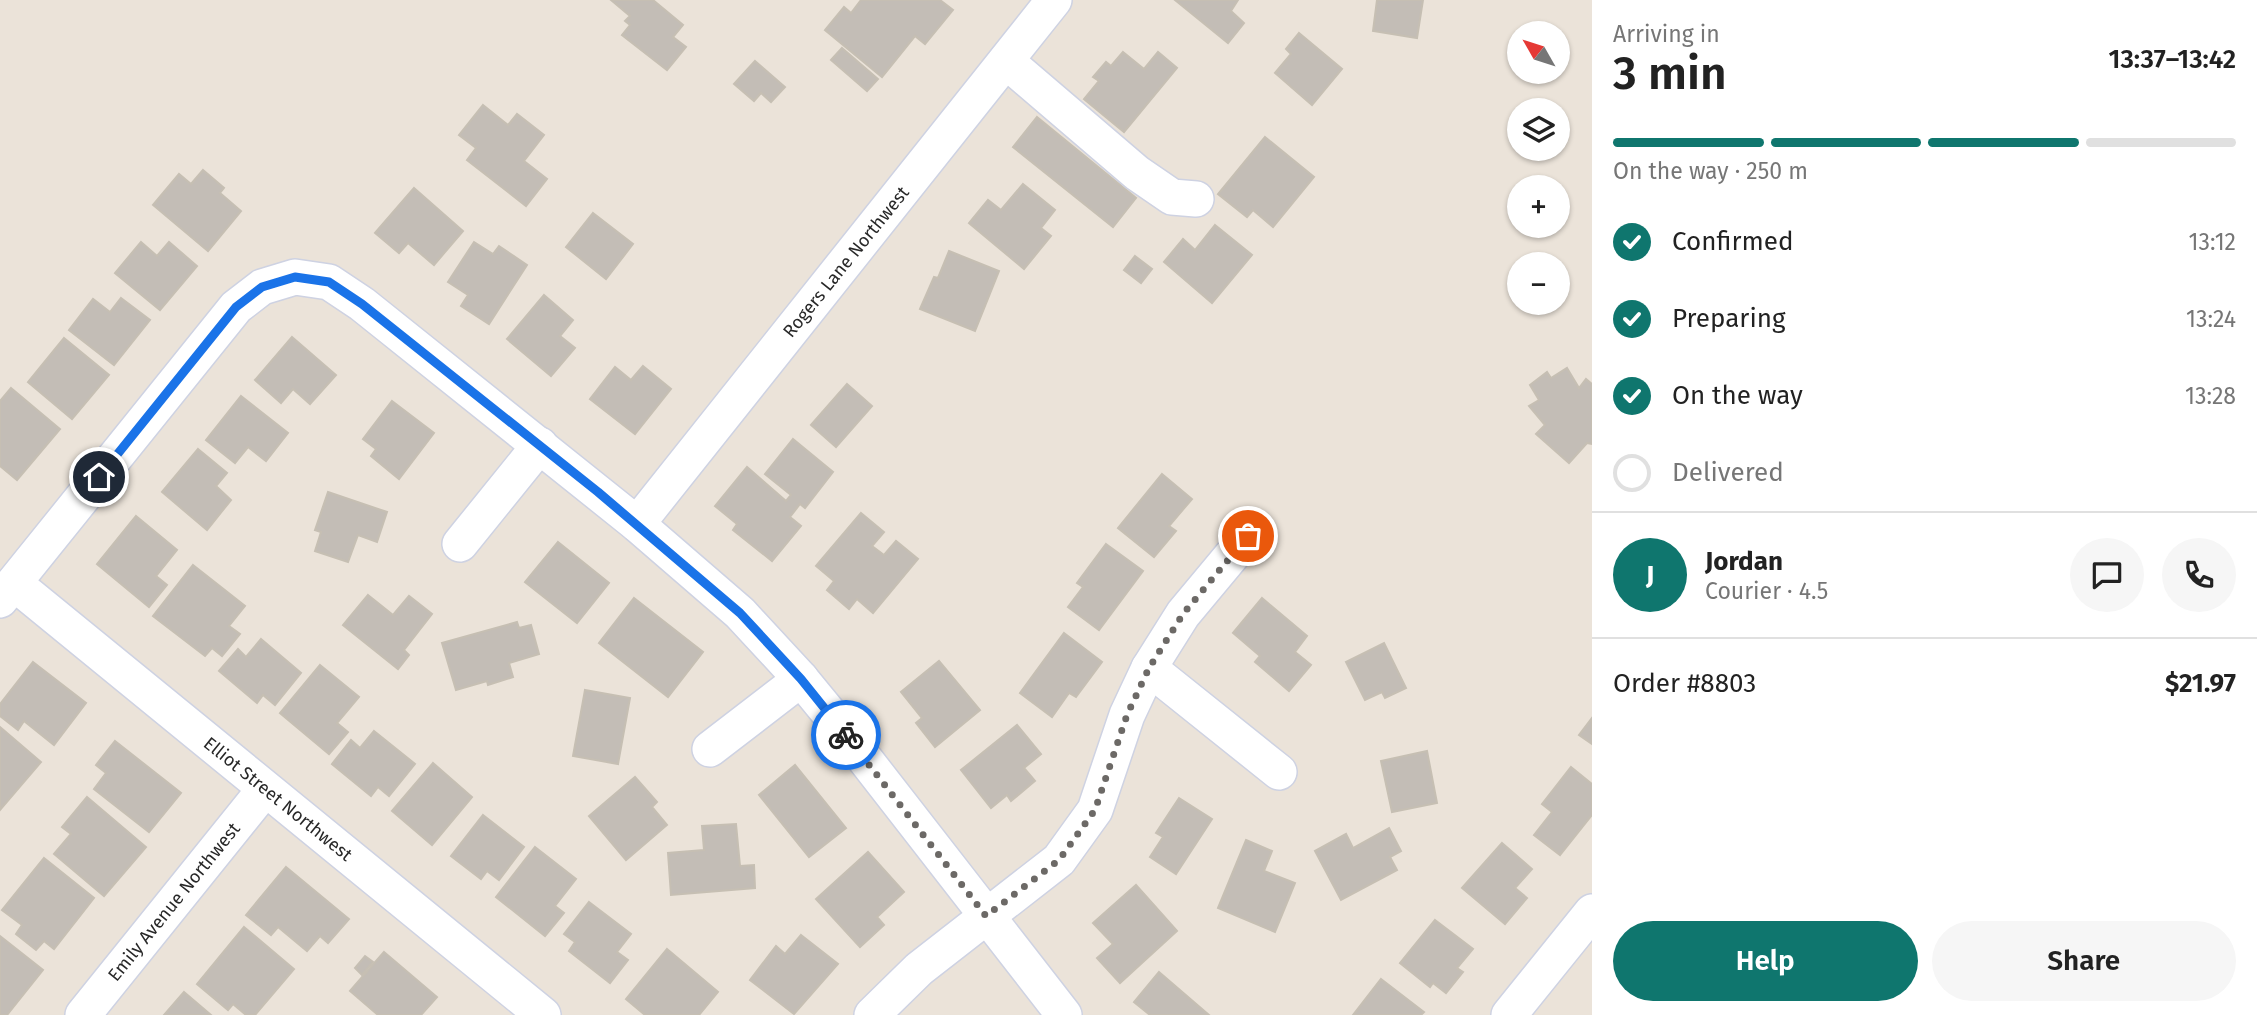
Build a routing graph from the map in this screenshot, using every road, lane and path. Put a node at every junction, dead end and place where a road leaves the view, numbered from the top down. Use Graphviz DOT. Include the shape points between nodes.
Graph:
graph roads {
  1 [pos="1054,0"];
  2 [pos="1006,61"];
  3 [pos="1196,199"];
  4 [pos="540,445"];
  5 [pos="637,524"];
  6 [pos="1248,536"];
  7 [pos="460,544"];
  8 [pos="7,592"];
  9 [pos="1149,668"];
  10 [pos="801,679"];
  11 [pos="710,749"];
  12 [pos="1279,772"];
  13 [pos="265,789"];
  14 [pos="986,916"];
  15 [pos="1588,926"];
  16 [pos="524,1009"];
  17 [pos="83,1015"];
  18 [pos="872,1015"];
  19 [pos="1064,1015"];
  20 [pos="1509,1015"];
  1 -- 2 [label="street, Rogers Lane Northwest"];
  2 -- 3 [label="street" via="1138,173 1172,197"];
  2 -- 5 [label="street, Rogers Lane Northwest"];
  4 -- 5 [label="street"];
  4 -- 7 [label="street"];
  4 -- 8 [label="street" via="362,304 329,282 295,277 262,287 236,307"];
  5 -- 10 [label="street" via="740,613"];
  6 -- 9 [label="street" via="1183,614"];
  8 -- 13 [label="street, Elliot Street Northwest"];
  9 -- 12 [label="street"];
  9 -- 14 [label="street" via="1127,715 1095,810 1059,860"];
  10 -- 11 [label="street"];
  10 -- 14 [label="street"];
  13 -- 16 [label="street, Elliot Street Northwest"];
  13 -- 17 [label="street, Emily Avenue Northwest"];
  14 -- 18 [label="street" via="919,968"];
  14 -- 19 [label="street"];
  15 -- 20 [label="street"];
}
